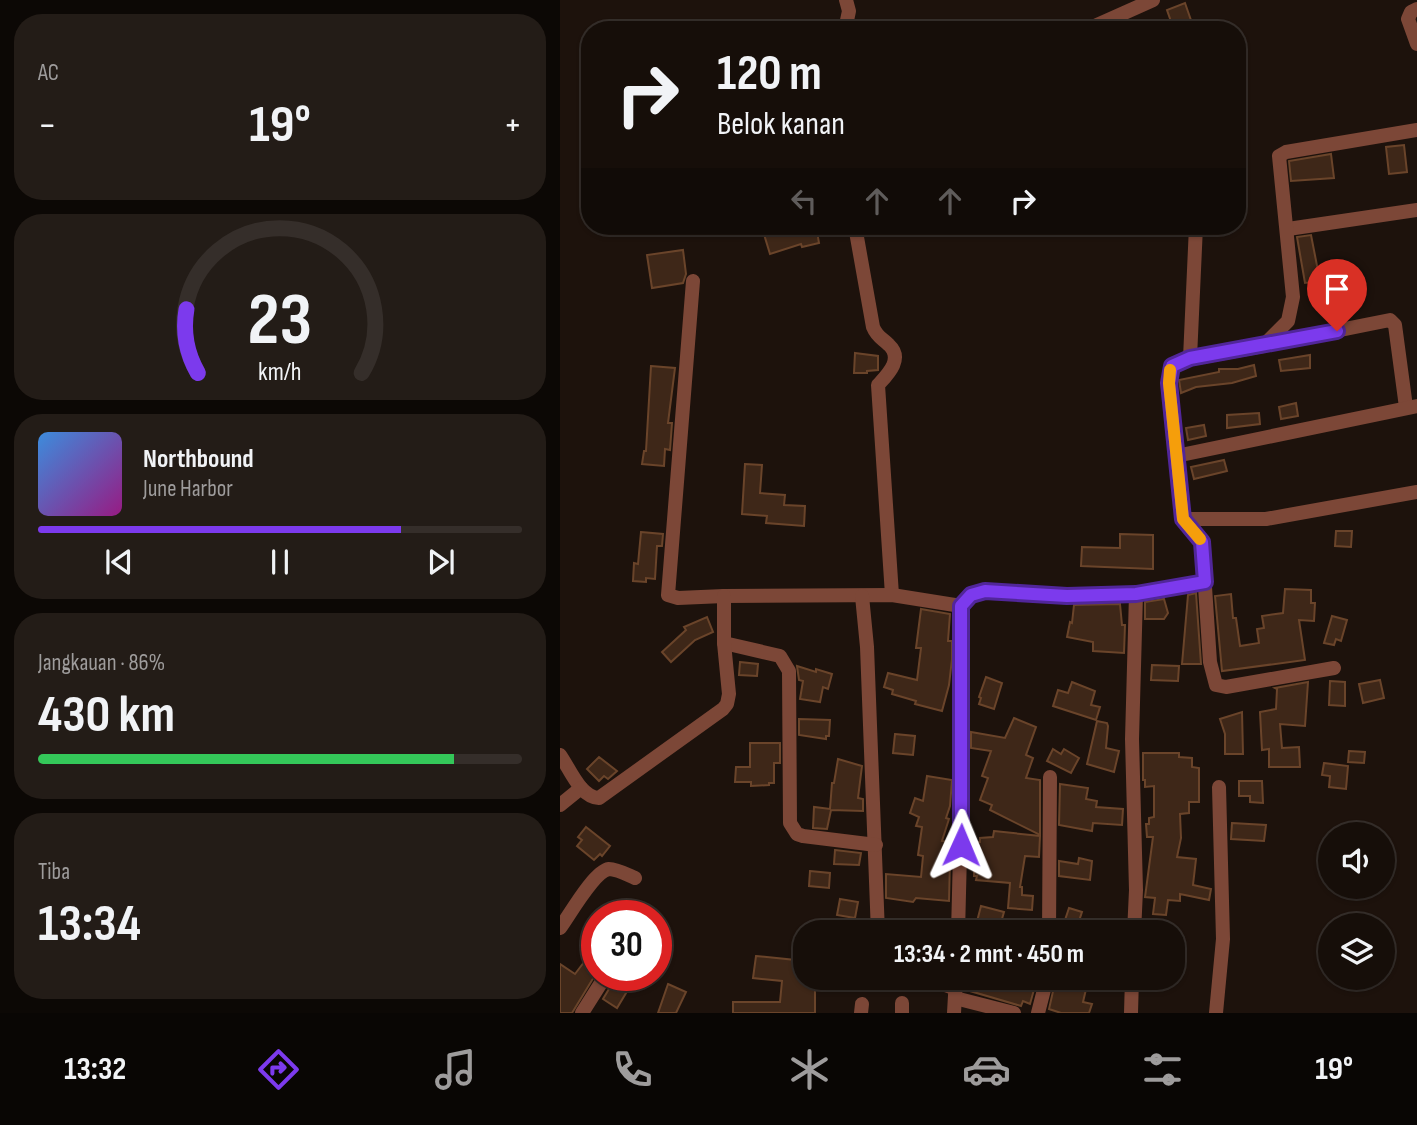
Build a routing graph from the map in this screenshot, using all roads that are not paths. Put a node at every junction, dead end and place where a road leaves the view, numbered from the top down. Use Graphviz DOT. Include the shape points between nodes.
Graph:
graph roads {
  1 [pos="846,0"];
  2 [pos="1153,0"];
  3 [pos="1417,9"];
  4 [pos="847,21"];
  5 [pos="1106,21"];
  6 [pos="1417,44"];
  7 [pos="1417,130"];
  8 [pos="1417,210"];
  9 [pos="1288,229"];
  10 [pos="857,235"];
  11 [pos="1196,235"];
  12 [pos="693,281"];
  13 [pos="1263,346"];
  14 [pos="1190,358"];
  15 [pos="1411,406"];
  16 [pos="1176,456"];
  17 [pos="1417,492"];
  18 [pos="1183,519"];
  19 [pos="1205,582"];
  20 [pos="1136,594"];
  21 [pos="892,595"];
  22 [pos="724,596"];
  23 [pos="862,596"];
  24 [pos="961,606"];
  25 [pos="724,643"];
  26 [pos="1334,668"];
  27 [pos="560,755"];
  28 [pos="1050,777"];
  29 [pos="581,788"];
  30 [pos="1219,788"];
  31 [pos="560,805"];
  32 [pos="876,845"];
  33 [pos="635,878"];
  34 [pos="878,920"];
  35 [pos="958,920"];
  36 [pos="1049,920"];
  37 [pos="1135,920"];
  38 [pos="560,928"];
  39 [pos="1044,990"];
  40 [pos="1132,990"];
  41 [pos="596,991"];
  42 [pos="956,995"];
  43 [pos="582,1013"];
  44 [pos="1014,1013"];
  45 [pos="1038,1013"];
  46 [pos="1131,1013"];
  47 [pos="1216,1013"];
  1 -- 4 [label="street"];
  2 -- 5 [label="street"];
  3 -- 6 [label="street" via="1408,19"];
  7 -- 9 [label="street" via="1282,154 1278,160"];
  8 -- 9 [label="street"];
  9 -- 13 [label="street" via="1291,311 1281,331"];
  10 -- 21 [label="street" via="873,327 894,354 892,369 878,385"];
  11 -- 14 [label="street"];
  12 -- 22 [label="street" via="667,592 671,598"];
  13 -- 14 [label="street"];
  13 -- 15 [label="street" via="1390,320 1395,325"];
  14 -- 16 [label="street" via="1175,363 1169,374"];
  15 -- 16 [label="street"];
  16 -- 18 [label="street"];
  17 -- 18 [label="street" via="1266,519"];
  18 -- 19 [label="street" via="1202,542"];
  19 -- 20 [label="street"];
  19 -- 26 [label="street" via="1210,662 1216,685"];
  20 -- 24 [label="street" via="985,591 971,595"];
  20 -- 37 [label="street"];
  21 -- 23 [label="street"];
  21 -- 24 [label="street"];
  22 -- 23 [label="street"];
  22 -- 25 [label="street"];
  23 -- 32 [label="street"];
  24 -- 35 [label="street"];
  25 -- 29 [label="street" via="729,694 723,709 599,798"];
  25 -- 32 [label="street" via="780,656 789,671 793,830 803,836"];
  27 -- 29 [label="street"];
  28 -- 36 [label="street"];
  29 -- 31 [label="street"];
  30 -- 47 [label="street" via="1223,939"];
  32 -- 34 [label="street"];
  33 -- 38 [label="street" via="606,870"];
  39 -- 45 [label="street"];
  40 -- 46 [label="street"];
  41 -- 43 [label="street"];
  42 -- 44 [label="street"];
}
